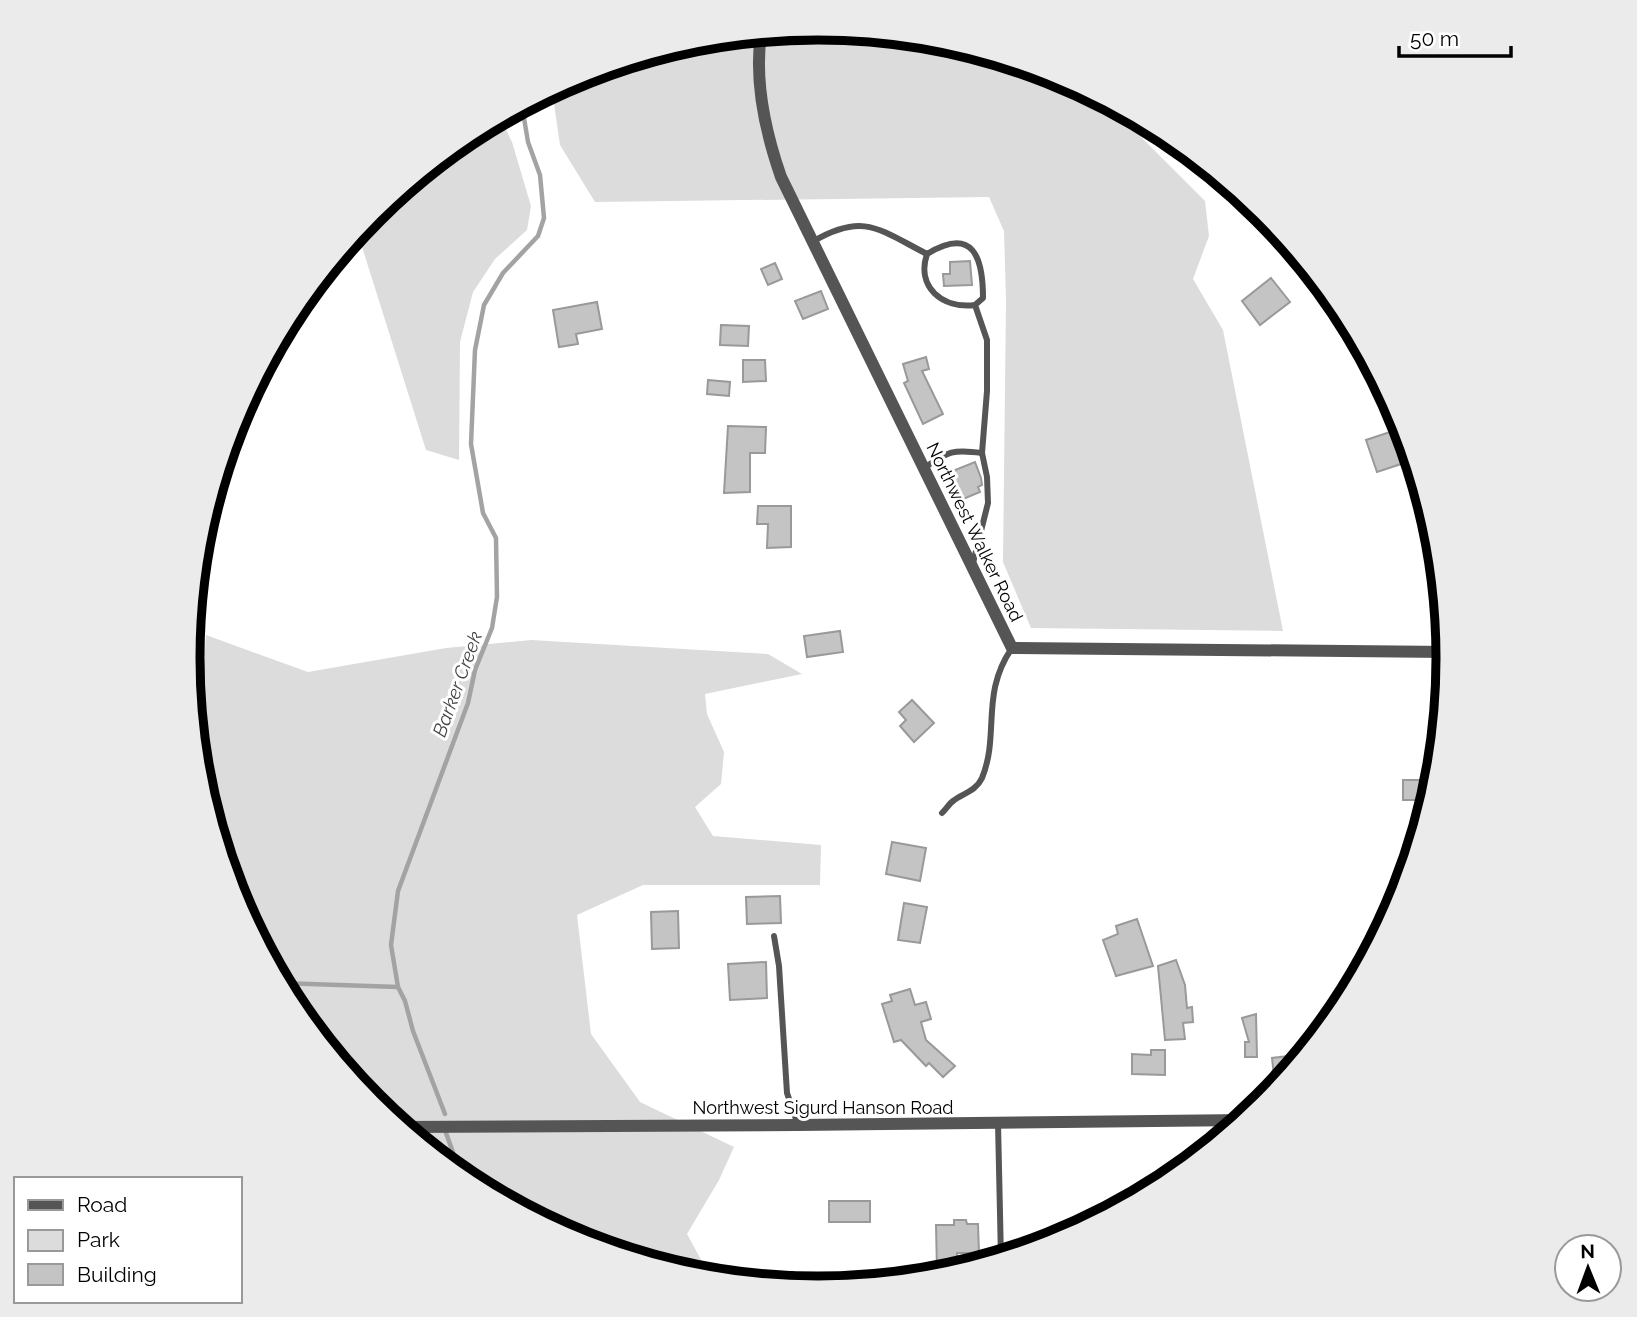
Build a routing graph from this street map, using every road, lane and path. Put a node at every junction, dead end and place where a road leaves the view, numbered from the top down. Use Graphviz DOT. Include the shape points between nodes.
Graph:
graph roads {
  1 [pos="761,44"];
  2 [pos="814,241"];
  3 [pos="927,254"];
  4 [pos="975,305"];
  5 [pos="982,453"];
  6 [pos="924,468"];
  7 [pos="972,566"];
  8 [pos="1012,648"];
  9 [pos="1437,652"];
  10 [pos="942,813"];
  11 [pos="774,936"];
  12 [pos="1229,1120"];
  13 [pos="998,1123"];
  14 [pos="798,1125"];
  15 [pos="415,1126"];
  16 [pos="1001,1249"];
  1 -- 2 [label="street, Northwest Walker Road" via="759,84 769,144"];
  2 -- 3 [label="lane" via="834,229 866,225"];
  2 -- 6 [label="street, Northwest Walker Road"];
  3 -- 4 [label="lane" via="924,276 937,296 963,306"];
  3 -- 4 [label="lane" via="943,244 961,243 976,252 982,267 983,298"];
  4 -- 5 [label="lane" via="988,340"];
  5 -- 6 [label="lane" via="958,450"];
  5 -- 7 [label="lane" via="988,503"];
  6 -- 7 [label="street, Northwest Walker Road"];
  7 -- 8 [label="street, Northwest Walker Road"];
  8 -- 9 [label="street, Northwest Walker Road"];
  8 -- 10 [label="lane" via="992,694 982,778"];
  11 -- 14 [label="lane" via="786,1093"];
  12 -- 13 [label="street, Northwest Sigurd Hanson Road"];
  13 -- 14 [label="street, Northwest Sigurd Hanson Road"];
  13 -- 16 [label="lane"];
  14 -- 15 [label="street, Northwest Sigurd Hanson Road"];
}
